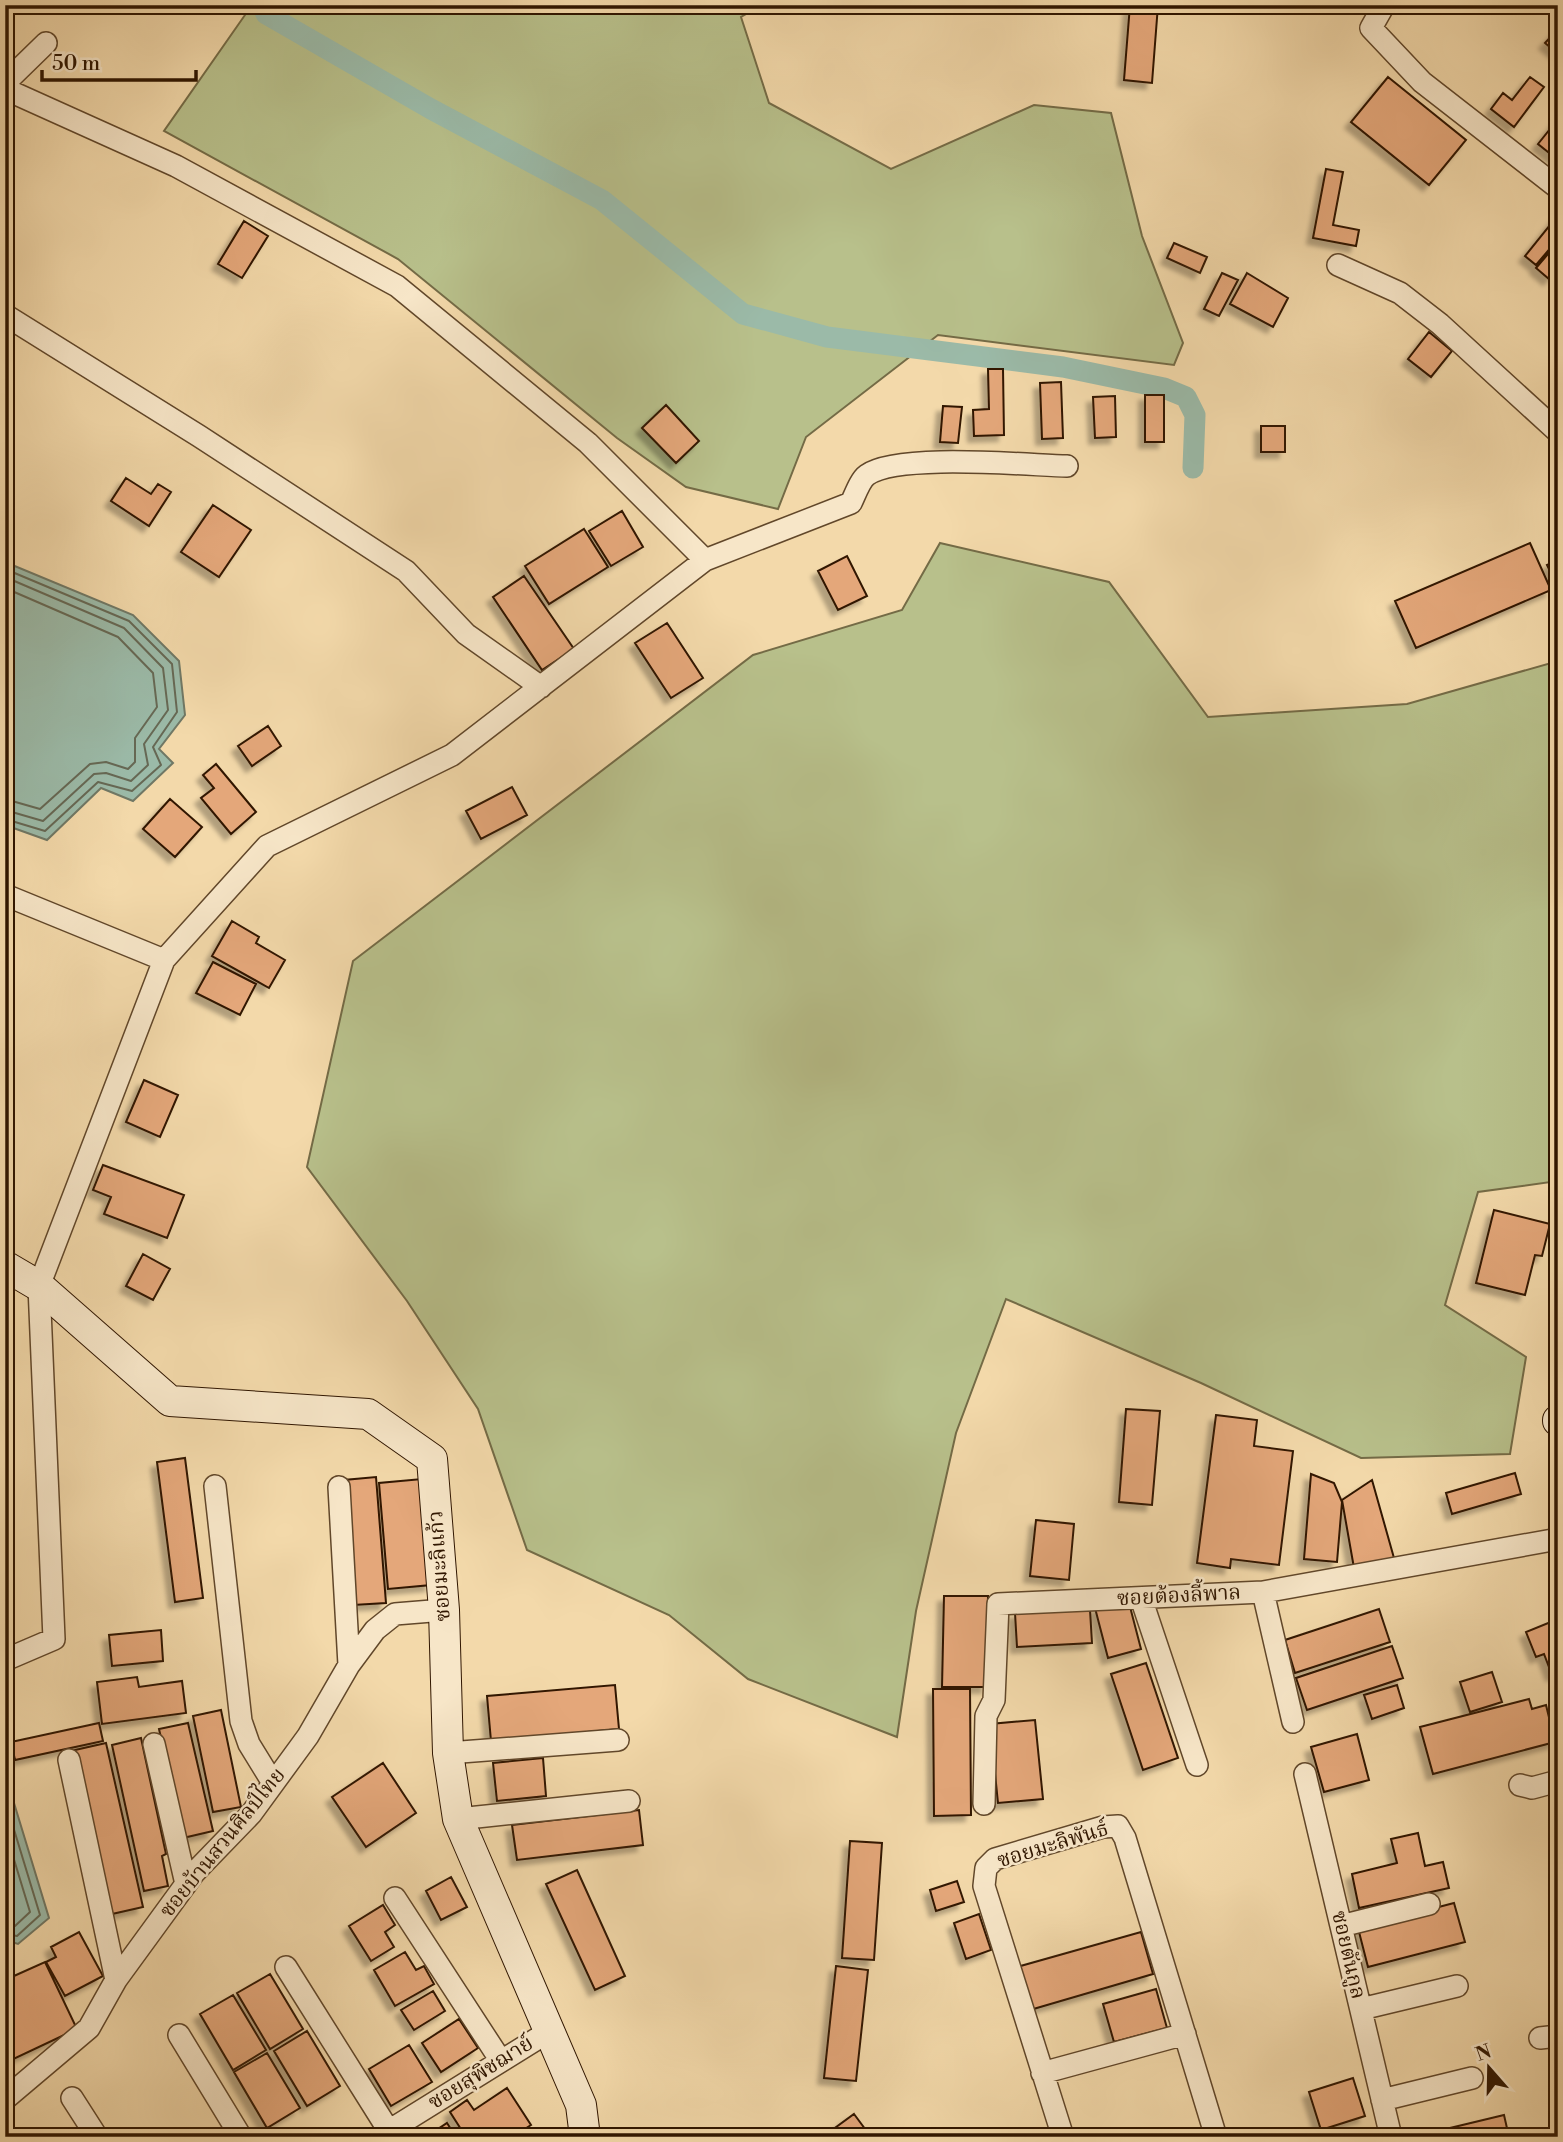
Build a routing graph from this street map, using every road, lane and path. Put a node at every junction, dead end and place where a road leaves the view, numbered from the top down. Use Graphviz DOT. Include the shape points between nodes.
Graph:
graph roads {
  1 [pos="1384,5"];
  2 [pos="46,43"];
  3 [pos="5,83"];
  4 [pos="5,89"];
  5 [pos="1558,188"];
  6 [pos="1338,265"];
  7 [pos="5,315"];
  8 [pos="1558,432"];
  9 [pos="1067,466"];
  10 [pos="705,560"];
  11 [pos="541,687"];
  12 [pos="5,895"];
  13 [pos="164,960"];
  14 [pos="5,1266"];
  15 [pos="39,1286"];
  16 [pos="215,1486"];
  17 [pos="339,1486"];
  18 [pos="1558,1539"];
  19 [pos="1263,1592"];
  20 [pos="1141,1598"];
  21 [pos="444,1610"];
  22 [pos="5,1660"];
  23 [pos="349,1665"];
  24 [pos="1293,1722"];
  25 [pos="618,1740"];
  26 [pos="154,1744"];
  27 [pos="447,1753"];
  28 [pos="69,1760"];
  29 [pos="1197,1765"];
  30 [pos="1306,1774"];
  31 [pos="1558,1781"];
  32 [pos="273,1783"];
  33 [pos="1520,1785"];
  34 [pos="629,1801"];
  35 [pos="984,1804"];
  36 [pos="458,1819"];
  37 [pos="186,1884"];
  38 [pos="395,1898"];
  39 [pos="1429,1904"];
  40 [pos="1341,1926"];
  41 [pos="286,1967"];
  42 [pos="116,1980"];
  43 [pos="1457,1986"];
  44 [pos="1361,2009"];
  45 [pos="548,2032"];
  46 [pos="1185,2034"];
  47 [pos="178,2035"];
  48 [pos="500,2061"];
  49 [pos="1042,2073"];
  50 [pos="1472,2078"];
  51 [pos="72,2098"];
  52 [pos="5,2099"];
  53 [pos="1382,2100"];
  54 [pos="384,2134"];
  55 [pos="97,2137"];
  56 [pos="241,2137"];
  57 [pos="585,2137"];
  58 [pos="1063,2137"];
  59 [pos="1216,2137"];
  60 [pos="1391,2137"];
  1 -- 5 [label="street" via="1371,28 1379,37 1422,82"];
  2 -- 3 [label="street"];
  4 -- 10 [label="street" via="176,166 397,286 588,443"];
  6 -- 8 [label="street" via="1400,293"];
  7 -- 11 [label="street" via="406,571 466,634"];
  9 -- 10 [label="street" via="885,466 865,476 851,503"];
  10 -- 11 [label="street"];
  11 -- 13 [label="street" via="452,755 267,846"];
  12 -- 13 [label="street"];
  13 -- 15 [label="street"];
  14 -- 15 [label="street, ซอยมะลิแก้ว"];
  15 -- 21 [label="street, ซอยมะลิแก้ว" via="170,1401 368,1414 432,1459"];
  15 -- 22 [label="street" via="54,1639"];
  16 -- 32 [label="street" via="241,1721 248,1744"];
  17 -- 23 [label="street"];
  18 -- 19 [label="street, ซอยต้องลี้พาล"];
  19 -- 20 [label="street, ซอยต้องลี้พาล"];
  19 -- 24 [label="street"];
  20 -- 29 [label="street"];
  20 -- 35 [label="street, ซอยต้องลี้พาล" via="998,1604 994,1700 986,1716"];
  21 -- 23 [label="street, ซอยบ้านสวนศิลป์ไทย" via="395,1614 375,1630"];
  21 -- 27 [label="street, ซอยมะลิแก้ว"];
  23 -- 32 [label="street, ซอยบ้านสวนศิลป์ไทย" via="308,1736"];
  25 -- 27 [label="street"];
  26 -- 37 [label="street"];
  27 -- 36 [label="street, ซอยมะลิแก้ว"];
  28 -- 42 [label="street"];
  30 -- 40 [label="street, ซอยตันกูล"];
  31 -- 33 [label="street" via="1532,1788"];
  32 -- 37 [label="street, ซอยบ้านสวนศิลป์ไทย" via="251,1814"];
  34 -- 36 [label="street"];
  36 -- 45 [label="street, ซอยมะลิแก้ว"];
  37 -- 42 [label="street, ซอยบ้านสวนศิลป์ไทย"];
  38 -- 48 [label="street"];
  39 -- 40 [label="street"];
  40 -- 44 [label="street, ซอยตันกูล"];
  41 -- 54 [label="street"];
  42 -- 52 [label="street, ซอยบ้านสวนศิลป์ไทย" via="89,2028"];
  43 -- 44 [label="street"];
  44 -- 53 [label="street, ซอยตันกูล"];
  45 -- 48 [label="street, ซอยสุพิชฌาย์"];
  45 -- 57 [label="street, ซอยมะลิแก้ว" via="581,2105"];
  46 -- 49 [label="street"];
  46 -- 49 [label="street, ซอยมะลิพันธ์" via="1125,1838 1118,1826 1103,1827 995,1858 986,1868 984,1886"];
  46 -- 59 [label="street, ซอยมะลิพันธ์"];
  47 -- 56 [label="street"];
  48 -- 54 [label="street, ซอยสุพิชฌาย์"];
  49 -- 58 [label="street, ซอยมะลิพันธ์"];
  50 -- 53 [label="street"];
  51 -- 55 [label="street"];
  53 -- 60 [label="street, ซอยตันกูล"];
}
